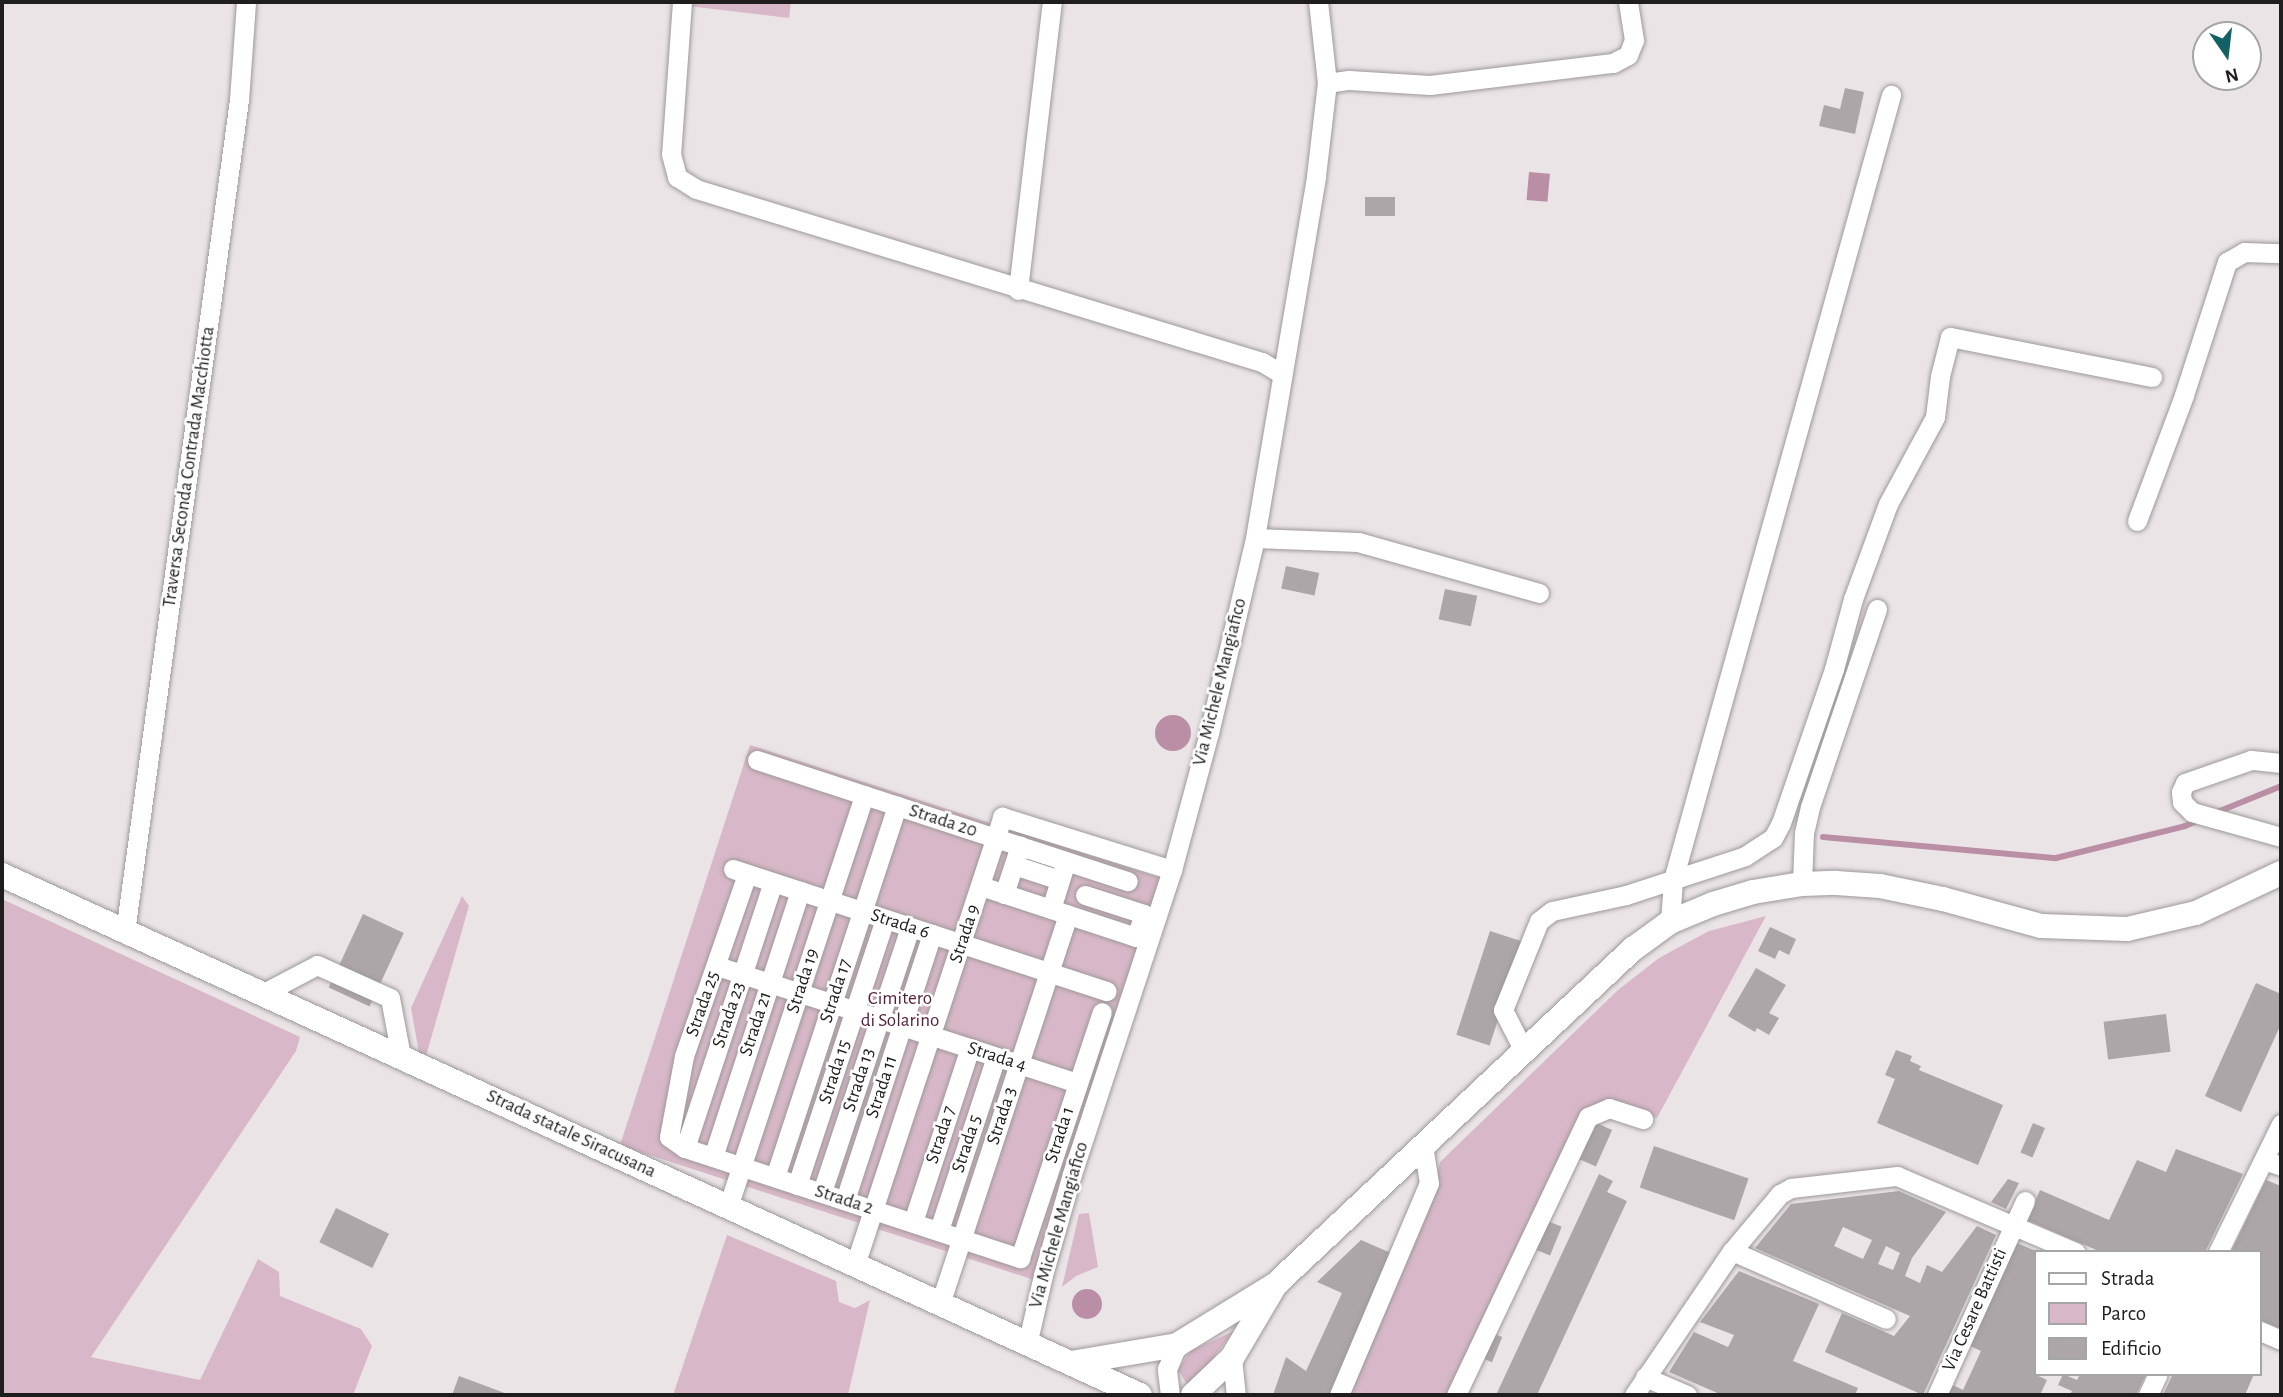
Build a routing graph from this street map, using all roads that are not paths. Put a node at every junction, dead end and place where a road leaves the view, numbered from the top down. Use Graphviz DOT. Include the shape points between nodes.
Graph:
graph roads {
  1 [pos="246,2"];
  2 [pos="682,2"];
  3 [pos="1052,2"];
  4 [pos="1318,2"];
  5 [pos="1628,2"];
  6 [pos="1327,83"];
  7 [pos="1891,95"];
  8 [pos="2281,253"];
  9 [pos="1018,290"];
  10 [pos="1280,373"];
  11 [pos="2152,377"];
  12 [pos="2137,520"];
  13 [pos="1255,538"];
  14 [pos="1539,593"];
  15 [pos="1877,609"];
  16 [pos="757,760"];
  17 [pos="2281,763"];
  18 [pos="864,795"];
  19 [pos="897,806"];
  20 [pos="2281,837"];
  21 [pos="996,838"];
  22 [pos="1020,846"];
  23 [pos="1066,861"];
  24 [pos="1094,870"];
  25 [pos="1172,870"];
  26 [pos="740,872"];
  27 [pos="2281,873"];
  28 [pos="2,875"];
  29 [pos="1673,880"];
  30 [pos="1009,881"];
  31 [pos="1128,881"];
  32 [pos="773,882"];
  33 [pos="1801,884"];
  34 [pos="981,886"];
  35 [pos="800,891"];
  36 [pos="830,901"];
  37 [pos="1068,903"];
  38 [pos="862,912"];
  39 [pos="885,919"];
  40 [pos="1670,922"];
  41 [pos="1140,926"];
  42 [pos="909,927"];
  43 [pos="125,932"];
  44 [pos="933,934"];
  45 [pos="961,944"];
  46 [pos="716,965"];
  47 [pos="1049,972"];
  48 [pos="743,974"];
  49 [pos="770,983"];
  50 [pos="1107,991"];
  51 [pos="799,992"];
  52 [pos="262,994"];
  53 [pos="832,1003"];
  54 [pos="855,1010"];
  55 [pos="1102,1012"];
  56 [pos="879,1018"];
  57 [pos="902,1026"];
  58 [pos="931,1035"];
  59 [pos="970,1048"];
  60 [pos="1522,1049"];
  61 [pos="401,1056"];
  62 [pos="996,1057"];
  63 [pos="1019,1064"];
  64 [pos="1077,1083"];
  65 [pos="1643,1119"];
  66 [pos="2281,1124"];
  67 [pos="677,1143"];
  68 [pos="1423,1144"];
  69 [pos="713,1157"];
  70 [pos="2273,1163"];
  71 [pos="742,1166"];
  72 [pos="775,1177"];
  73 [pos="797,1185"];
  74 [pos="822,1192"];
  75 [pos="845,1200"];
  76 [pos="2025,1201"];
  77 [pos="728,1207"];
  78 [pos="874,1209"];
  79 [pos="913,1222"];
  80 [pos="2013,1225"];
  81 [pos="939,1230"];
  82 [pos="962,1238"];
  83 [pos="2070,1250"];
  84 [pos="2219,1250"];
  85 [pos="1732,1251"];
  86 [pos="1020,1258"];
  87 [pos="855,1265"];
  88 [pos="1276,1284"];
  89 [pos="940,1304"];
  90 [pos="1886,1319"];
  91 [pos="2262,1332"];
  92 [pos="2281,1340"];
  93 [pos="1027,1345"];
  94 [pos="1177,1345"];
  95 [pos="1232,1357"];
  96 [pos="1071,1363"];
  97 [pos="2157,1376"];
  98 [pos="1645,1377"];
  99 [pos="1140,1395"];
  100 [pos="1170,1395"];
  101 [pos="1193,1395"];
  102 [pos="1236,1395"];
  103 [pos="1339,1395"];
  104 [pos="1456,1395"];
  105 [pos="1634,1395"];
  106 [pos="1687,1395"];
  107 [pos="1937,1395"];
  108 [pos="2148,1395"];
  1 -- 43 [label="street, Traversa Seconda Contrada Macchiotta" via="237,113"];
  2 -- 9 [label="street" via="671,154 677,177 696,190"];
  3 -- 9 [label="street"];
  4 -- 6 [label="street, Via Michele Mangiafico"];
  5 -- 6 [label="street" via="1634,40 1628,55 1613,63 1430,85"];
  6 -- 10 [label="street, Via Michele Mangiafico" via="1316,176"];
  7 -- 29 [label="street"];
  8 -- 12 [label="street" via="2244,252 2227,262"];
  9 -- 10 [label="street" via="1262,362"];
  10 -- 13 [label="street, Via Michele Mangiafico"];
  11 -- 29 [label="street" via="1951,337 1935,417 1888,504 1870,551 1781,823 1773,838 1745,856"];
  13 -- 14 [label="street" via="1358,542"];
  13 -- 25 [label="street, Via Michele Mangiafico"];
  15 -- 33 [label="street" via="1810,807"];
  16 -- 18 [label="street, Strada 20"];
  17 -- 20 [label="street" via="2251,760 2185,783 2180,792 2192,812"];
  18 -- 19 [label="street, Strada 20"];
  18 -- 36 [label="street, Strada 19"];
  19 -- 21 [label="street, Strada 20"];
  19 -- 38 [label="street, Strada 17"];
  21 -- 22 [label="street, Strada 20"];
  21 -- 25 [label="street, Strada 9" via="1002,817"];
  21 -- 34 [label="street, Strada 9"];
  22 -- 23 [label="street, Strada 20"];
  22 -- 30 [label="street"];
  23 -- 24 [label="street, Strada 20"];
  23 -- 37 [label="street"];
  24 -- 31 [label="street, Strada 20"];
  24 -- 37 [label="street"];
  25 -- 93 [label="street, Via Michele Mangiafico" via="1072,1174"];
  26 -- 32 [label="street, Strada 6"];
  26 -- 46 [label="street, Strada 25"];
  27 -- 33 [label="main road" via="2196,913 2127,929 2041,926 1880,886"];
  28 -- 43 [label="main road, Strada statale Siracusana"];
  29 -- 40 [label="street"];
  29 -- 60 [label="street" via="1606,901 1552,911 1539,920 1503,1010"];
  30 -- 34 [label="street"];
  30 -- 37 [label="street"];
  32 -- 35 [label="street, Strada 6"];
  32 -- 48 [label="street, Strada 23"];
  33 -- 40 [label="main road" via="1753,892"];
  34 -- 45 [label="street, Strada 9"];
  35 -- 36 [label="street, Strada 6"];
  35 -- 49 [label="street, Strada 21"];
  36 -- 38 [label="street, Strada 6"];
  36 -- 51 [label="street, Strada 19"];
  37 -- 41 [label="street"];
  37 -- 47 [label="street, Strada 3"];
  38 -- 39 [label="street, Strada 6"];
  38 -- 53 [label="street, Strada 17"];
  39 -- 42 [label="street, Strada 6"];
  39 -- 54 [label="street, Strada 15"];
  40 -- 60 [label="main road" via="1633,949"];
  42 -- 44 [label="street, Strada 6"];
  42 -- 56 [label="street, Strada 13"];
  43 -- 52 [label="main road, Strada statale Siracusana"];
  44 -- 45 [label="street, Strada 6"];
  44 -- 57 [label="street, Strada 11"];
  45 -- 47 [label="street, Strada 6"];
  45 -- 58 [label="street, Strada 9"];
  46 -- 48 [label="street, Strada 4"];
  46 -- 67 [label="street, Strada 25" via="684,1056"];
  47 -- 50 [label="street, Strada 6"];
  47 -- 63 [label="street, Strada 3"];
  48 -- 49 [label="street, Strada 4"];
  48 -- 67 [label="street, Strada 23"];
  49 -- 51 [label="street, Strada 4"];
  49 -- 69 [label="street, Strada 21"];
  51 -- 53 [label="street, Strada 4"];
  51 -- 71 [label="street, Strada 19"];
  52 -- 61 [label="main road, Strada statale Siracusana"];
  52 -- 61 [label="street" via="317,965 330,970 390,998"];
  53 -- 54 [label="street, Strada 4"];
  53 -- 72 [label="street, Strada 17"];
  54 -- 56 [label="street, Strada 4"];
  54 -- 73 [label="street, Strada 15"];
  55 -- 64 [label="street, Strada 1"];
  56 -- 57 [label="street, Strada 4"];
  56 -- 74 [label="street, Strada 13"];
  57 -- 58 [label="street, Strada 4"];
  57 -- 75 [label="street, Strada 11"];
  58 -- 59 [label="street, Strada 4"];
  58 -- 78 [label="street, Strada 9"];
  59 -- 62 [label="street, Strada 4"];
  59 -- 79 [label="street, Strada 7"];
  60 -- 68 [label="main road"];
  61 -- 77 [label="main road, Strada statale Siracusana"];
  62 -- 63 [label="street, Strada 4"];
  62 -- 81 [label="street, Strada 5"];
  63 -- 64 [label="street, Strada 4"];
  63 -- 82 [label="street, Strada 3"];
  64 -- 86 [label="street, Strada 1"];
  65 -- 104 [label="street" via="1609,1108 1588,1117"];
  66 -- 70 [label="street"];
  67 -- 69 [label="street, Strada 2"];
  68 -- 88 [label="main road"];
  68 -- 103 [label="street" via="1429,1183"];
  69 -- 71 [label="street, Strada 2"];
  70 -- 84 [label="street"];
  71 -- 72 [label="street, Strada 2"];
  71 -- 77 [label="street, Strada 19"];
  72 -- 73 [label="street, Strada 2"];
  73 -- 74 [label="street, Strada 2"];
  74 -- 75 [label="street, Strada 2"];
  75 -- 78 [label="street, Strada 2"];
  76 -- 80 [label="street, Via Cesare Battisti"];
  77 -- 87 [label="main road, Strada statale Siracusana"];
  78 -- 79 [label="street, Strada 2"];
  78 -- 87 [label="street, Strada 9"];
  79 -- 81 [label="street, Strada 2"];
  80 -- 83 [label="street"];
  80 -- 85 [label="street" via="1897,1175 1791,1188 1780,1194"];
  80 -- 107 [label="street, Via Cesare Battisti"];
  81 -- 82 [label="street, Strada 2"];
  82 -- 86 [label="street, Strada 2"];
  82 -- 89 [label="street, Strada 3"];
  85 -- 90 [label="street"];
  85 -- 98 [label="street"];
  87 -- 89 [label="main road, Strada statale Siracusana"];
  88 -- 94 [label="main road"];
  88 -- 95 [label="main road"];
  89 -- 93 [label="main road, Strada statale Siracusana"];
  91 -- 92 [label="street"];
  93 -- 96 [label="main road, Strada statale Siracusana"];
  94 -- 96 [label="main road"];
  94 -- 100 [label="street" via="1167,1369"];
  95 -- 101 [label="main road"];
  95 -- 102 [label="street"];
  96 -- 99 [label="main road, Strada statale Siracusana"];
  97 -- 108 [label="street"];
  98 -- 105 [label="street"];
  98 -- 106 [label="street"];
}
